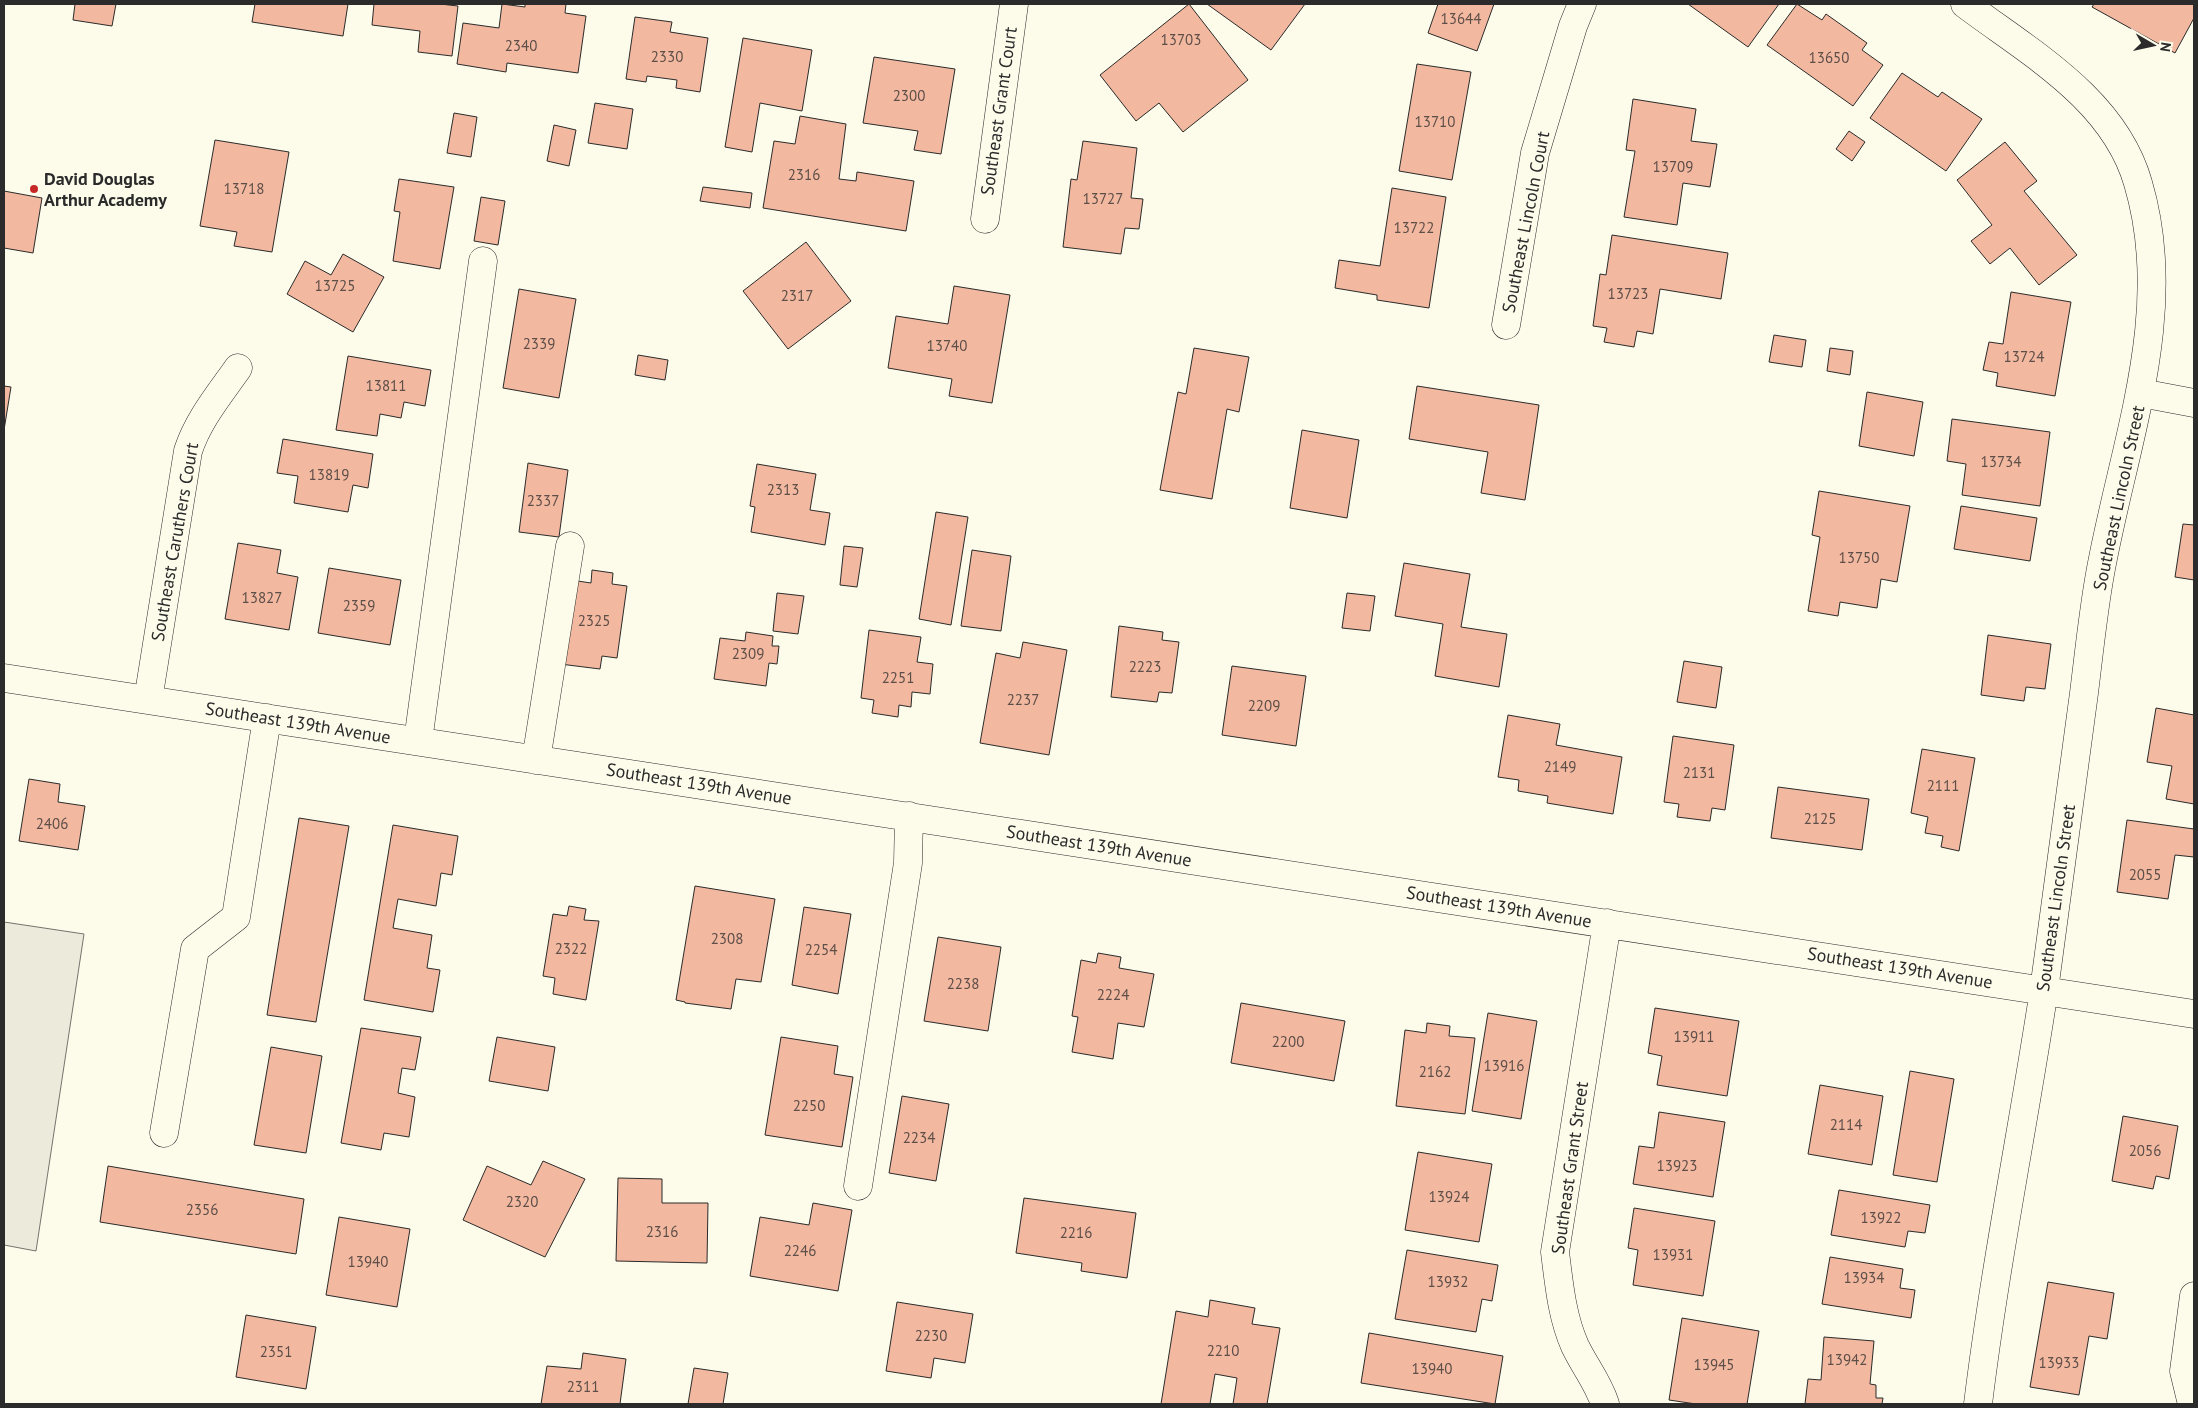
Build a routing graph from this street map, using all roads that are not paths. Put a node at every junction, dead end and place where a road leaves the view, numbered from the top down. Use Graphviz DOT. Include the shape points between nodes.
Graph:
graph roads {
  1 [pos="1014,4"];
  2 [pos="1582,4"];
  3 [pos="1965,4"];
  4 [pos="985,219"];
  5 [pos="483,261"];
  6 [pos="1506,325"];
  7 [pos="238,368"];
  8 [pos="2141,393"];
  9 [pos="2194,403"];
  10 [pos="570,546"];
  11 [pos="4,678"];
  12 [pos="148,700"];
  13 [pos="267,718"];
  14 [pos="418,741"];
  15 [pos="536,760"];
  16 [pos="909,816"];
  17 [pos="1607,923"];
  18 [pos="2044,990"];
  19 [pos="2194,1014"];
  20 [pos="164,1133"];
  21 [pos="858,1186"];
  22 [pos="2194,1296"];
  23 [pos="1605,1404"];
  24 [pos="1978,1404"];
  25 [pos="2192,1404"];
  1 -- 4 [label="street, Southeast Grant Court"];
  2 -- 6 [label="street, Southeast Lincoln Court" via="1535,153"];
  3 -- 8 [label="street, Southeast Lincoln Street" via="2078,89 2104,118 2125,149 2144,204 2151,256 2151,307"];
  5 -- 14 [label="street"];
  7 -- 12 [label="street, Southeast Caruthers Court" via="202,419 188,451"];
  8 -- 9 [label="street"];
  8 -- 18 [label="street, Southeast Lincoln Street" via="2100,574"];
  10 -- 15 [label="street"];
  11 -- 12 [label="street, Southeast 139th Avenue"];
  12 -- 13 [label="street, Southeast 139th Avenue"];
  13 -- 14 [label="street, Southeast 139th Avenue"];
  13 -- 20 [label="street" via="236,917 195,948"];
  14 -- 15 [label="street, Southeast 139th Avenue"];
  15 -- 16 [label="street, Southeast 139th Avenue"];
  16 -- 17 [label="street, Southeast 139th Avenue"];
  16 -- 21 [label="street" via="908,863"];
  17 -- 18 [label="street, Southeast 139th Avenue"];
  17 -- 23 [label="street, Southeast Grant Street" via="1555,1252 1561,1304 1572,1338 1598,1384"];
  18 -- 19 [label="street, Southeast 139th Avenue"];
  18 -- 24 [label="street, Southeast Lincoln Street"];
  22 -- 25 [label="street" via="2184,1370"];
}
